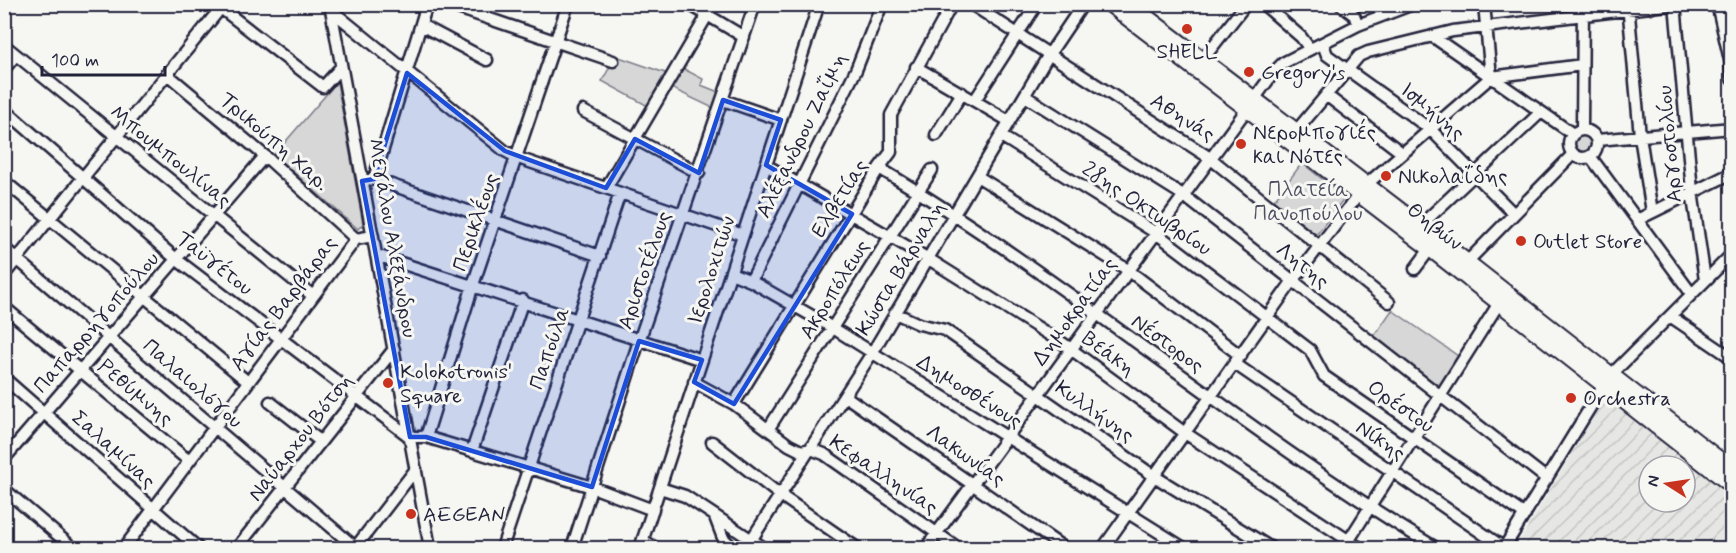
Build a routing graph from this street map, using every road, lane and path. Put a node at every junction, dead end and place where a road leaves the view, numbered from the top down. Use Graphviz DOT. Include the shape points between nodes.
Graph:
graph roads {
  1 [pos="427,4"];
  2 [pos="446,4"];
  3 [pos="568,4"];
  4 [pos="689,4"];
  5 [pos="714,4"];
  6 [pos="755,4"];
  7 [pos="819,4"];
  8 [pos="882,4"];
  9 [pos="952,4"];
  10 [pos="971,4"];
  11 [pos="1037,4"];
  12 [pos="1083,4"];
  13 [pos="1109,4"];
  14 [pos="1130,4"];
  15 [pos="1246,4"];
  16 [pos="1263,4"];
  17 [pos="1340,4"];
  18 [pos="1484,4"];
  19 [pos="1583,4"];
  20 [pos="1675,4"];
  21 [pos="1718,4"];
  22 [pos="1408,5"];
  23 [pos="220,6"];
  24 [pos="331,7"];
  25 [pos="1628,7"];
  26 [pos="707,16"];
  27 [pos="1583,16"];
  28 [pos="421,25"];
  29 [pos="1358,25"];
  30 [pos="1486,26"];
  31 [pos="1016,35"];
  32 [pos="1432,36"];
  33 [pos="744,37"];
  34 [pos="556,42"];
  35 [pos="1323,44"];
  36 [pos="4,45"];
  37 [pos="1310,49"];
  38 [pos="16,55"];
  39 [pos="1048,56"];
  40 [pos="1203,59"];
  41 [pos="487,60"];
  42 [pos="613,61"];
  43 [pos="1582,64"];
  44 [pos="342,67"];
  45 [pos="916,67"];
  46 [pos="4,69"];
  47 [pos="1347,69"];
  48 [pos="407,73"];
  49 [pos="167,74"];
  50 [pos="1491,77"];
  51 [pos="1731,79"];
  52 [pos="962,93"];
  53 [pos="1326,95"];
  54 [pos="1025,96"];
  55 [pos="723,100"];
  56 [pos="975,100"];
  57 [pos="1250,102"];
  58 [pos="4,109"];
  59 [pos="583,111"];
  60 [pos="1541,112"];
  61 [pos="781,120"];
  62 [pos="1009,121"];
  63 [pos="1731,128"];
  64 [pos="1430,129"];
  65 [pos="1297,130"];
  66 [pos="1577,131"];
  67 [pos="1687,132"];
  68 [pos="936,135"];
  69 [pos="1001,136"];
  70 [pos="1640,136"];
  71 [pos="117,137"];
  72 [pos="635,139"];
  73 [pos="1597,141"];
  74 [pos="1402,153"];
  75 [pos="1573,154"];
  76 [pos="265,156"];
  77 [pos="1590,156"];
  78 [pos="518,158"];
  79 [pos="1210,158"];
  80 [pos="766,165"];
  81 [pos="879,168"];
  82 [pos="932,170"];
  83 [pos="699,173"];
  84 [pos="1731,173"];
  85 [pos="1474,175"];
  86 [pos="977,176"];
  87 [pos="84,177"];
  88 [pos="374,179"];
  89 [pos="4,181"];
  90 [pos="363,181"];
  91 [pos="800,184"];
  92 [pos="606,188"];
  93 [pos="1363,189"];
  94 [pos="918,191"];
  95 [pos="1692,191"];
  96 [pos="620,194"];
  97 [pos="1183,195"];
  98 [pos="1652,212"];
  99 [pos="852,214"];
  100 [pos="954,214"];
  101 [pos="1514,214"];
  102 [pos="214,215"];
  103 [pos="684,215"];
  104 [pos="49,220"];
  105 [pos="495,220"];
  106 [pos="1637,220"];
  107 [pos="1420,225"];
  108 [pos="1156,233"];
  109 [pos="743,235"];
  110 [pos="373,236"];
  111 [pos="889,237"];
  112 [pos="356,239"];
  113 [pos="1318,246"];
  114 [pos="4,248"];
  115 [pos="1430,249"];
  116 [pos="1731,254"];
  117 [pos="376,255"];
  118 [pos="600,256"];
  119 [pos="927,258"];
  120 [pos="17,259"];
  121 [pos="176,259"];
  122 [pos="1467,262"];
  123 [pos="1415,269"];
  124 [pos="1128,270"];
  125 [pos="730,273"];
  126 [pos="4,275"];
  127 [pos="1705,280"];
  128 [pos="751,281"];
  129 [pos="1292,282"];
  130 [pos="473,285"];
  131 [pos="1691,293"];
  132 [pos="313,296"];
  133 [pos="144,297"];
  134 [pos="523,300"];
  135 [pos="1389,302"];
  136 [pos="1499,303"];
  137 [pos="794,305"];
  138 [pos="4,307"];
  139 [pos="895,313"];
  140 [pos="1096,314"];
  141 [pos="1670,316"];
  142 [pos="1267,317"];
  143 [pos="579,321"];
  144 [pos="833,328"];
  145 [pos="109,337"];
  146 [pos="280,339"];
  147 [pos="639,341"];
  148 [pos="394,349"];
  149 [pos="1070,349"];
  150 [pos="872,353"];
  151 [pos="1731,358"];
  152 [pos="702,360"];
  153 [pos="1238,360"];
  154 [pos="80,371"];
  155 [pos="4,378"];
  156 [pos="1609,380"];
  157 [pos="248,382"];
  158 [pos="694,382"];
  159 [pos="1037,394"];
  160 [pos="355,396"];
  161 [pos="845,396"];
  162 [pos="1440,397"];
  163 [pos="1210,398"];
  164 [pos="270,402"];
  165 [pos="734,404"];
  166 [pos="44,412"];
  167 [pos="215,427"];
  168 [pos="769,428"];
  169 [pos="1185,433"];
  170 [pos="410,437"];
  171 [pos="426,437"];
  172 [pos="1007,437"];
  173 [pos="1413,438"];
  174 [pos="320,441"];
  175 [pos="712,442"];
  176 [pos="811,449"];
  177 [pos="472,451"];
  178 [pos="4,459"];
  179 [pos="189,461"];
  180 [pos="528,467"];
  181 [pos="416,469"];
  182 [pos="1731,469"];
  183 [pos="1392,471"];
  184 [pos="1154,476"];
  185 [pos="1547,479"];
  186 [pos="973,483"];
  187 [pos="1731,486"];
  188 [pos="592,487"];
  189 [pos="286,488"];
  190 [pos="660,488"];
  191 [pos="4,489"];
  192 [pos="780,495"];
  193 [pos="1369,508"];
  194 [pos="653,510"];
  195 [pos="153,511"];
  196 [pos="1128,514"];
  197 [pos="1525,515"];
  198 [pos="715,516"];
  199 [pos="937,534"];
  200 [pos="641,544"];
  201 [pos="748,544"];
  202 [pos="1347,545"];
  203 [pos="355,548"];
  204 [pos="1504,548"];
  205 [pos="73,549"];
  206 [pos="124,549"];
  207 [pos="198,549"];
  208 [pos="237,549"];
  209 [pos="430,549"];
  210 [pos="502,549"];
  211 [pos="572,549"];
  212 [pos="655,549"];
  213 [pos="733,549"];
  214 [pos="764,549"];
  215 [pos="857,549"];
  216 [pos="926,549"];
  217 [pos="958,549"];
  218 [pos="1064,549"];
  219 [pos="1103,549"];
  220 [pos="1184,549"];
  221 [pos="1271,549"];
  222 [pos="1360,549"];
  223 [pos="1436,549"];
  1 -- 28 [label="street"];
  2 -- 34 [label="street"];
  3 -- 34 [label="street, Περικλέους"];
  4 -- 26 [label="street"];
  5 -- 26 [label="street"];
  6 -- 33 [label="street, Αριστοτέλους"];
  7 -- 61 [label="street, Ιερολοχιτών"];
  8 -- 91 [label="street, Αλέξανδρου Ζαΐμη" via="856,70"];
  9 -- 45 [label="street, Ελβετίας"];
  10 -- 31 [label="street, Αθηνάς"];
  11 -- 31 [label="street"];
  12 -- 39 [label="street, Κώστα Βάρναλη"];
  13 -- 57 [label="main road, Θηβών"];
  14 -- 40 [label="main road, Θηβών"];
  15 -- 40 [label="street"];
  16 -- 37 [label="street"];
  17 -- 29 [label="street" via="1354,15"];
  18 -- 30 [label="street"];
  19 -- 27 [label="street"];
  20 -- 25 [label="street"];
  20 -- 67 [label="street, Αργοστολίου"];
  21 -- 51 [label="street"];
  22 -- 29 [label="street, Δημοκρατίας"];
  23 -- 44 [label="street" via="322,87"];
  23 -- 49 [label="street"];
  24 -- 44 [label="street, Μεγάλου Αλεξάνδρου"];
  24 -- 48 [label="street"];
  25 -- 27 [label="street"];
  25 -- 70 [label="street"];
  26 -- 33 [label="street"];
  26 -- 72 [label="street"];
  27 -- 30 [label="street"];
  27 -- 43 [label="street"];
  28 -- 41 [label="street"];
  28 -- 48 [label="street"];
  29 -- 35 [label="street, Δημοκρατίας"];
  30 -- 32 [label="street"];
  30 -- 50 [label="street"];
  31 -- 39 [label="street, Αθηνάς"];
  31 -- 56 [label="street"];
  32 -- 47 [label="street" via="1368,52"];
  32 -- 50 [label="street"];
  33 -- 55 [label="street, Αριστοτέλους"];
  34 -- 42 [label="street"];
  34 -- 78 [label="street, Περικλέους"];
  35 -- 37 [label="street, Δημοκρατίας"];
  35 -- 47 [label="street, Ισμήνης" via="1327,55"];
  36 -- 38 [label="street, Μπουμπουλίνας"];
  37 -- 57 [label="street, Δημοκρατίας" via="1283,63"];
  38 -- 46 [label="street"];
  38 -- 71 [label="street, Μπουμπουλίνας"];
  39 -- 54 [label="street, Κώστα Βάρναλη"];
  39 -- 79 [label="street, Αθηνάς"];
  40 -- 57 [label="main road, Θηβών"];
  43 -- 50 [label="street"];
  43 -- 66 [label="street"];
  44 -- 90 [label="street, Μεγάλου Αλεξάνδρου"];
  45 -- 52 [label="street"];
  45 -- 81 [label="street, Ελβετίας" via="891,115 891,152"];
  47 -- 53 [label="street"];
  47 -- 64 [label="street, Ισμήνης"];
  48 -- 78 [label="street"];
  48 -- 88 [label="street"];
  49 -- 71 [label="street"];
  49 -- 76 [label="street, Τρικούπη Χαρ."];
  50 -- 60 [label="street"];
  50 -- 64 [label="street"];
  52 -- 56 [label="street"];
  52 -- 68 [label="street"];
  53 -- 65 [label="street"];
  53 -- 74 [label="street"];
  54 -- 62 [label="street, Κώστα Βάρναλη"];
  54 -- 97 [label="street, Λητης"];
  55 -- 61 [label="street"];
  55 -- 83 [label="street, Αριστοτέλους"];
  56 -- 62 [label="street"];
  57 -- 65 [label="main road, Θηβών"];
  57 -- 79 [label="street, Δημοκρατίας"];
  57 -- 93 [label="main road, Θηβών"];
  58 -- 87 [label="street, Ταϋγέτου"];
  59 -- 72 [label="street"];
  60 -- 66 [label="street"];
  60 -- 85 [label="street"];
  61 -- 80 [label="street, Ιερολοχιτών"];
  62 -- 69 [label="street, Κώστα Βάρναλη"];
  63 -- 67 [label="street"];
  64 -- 74 [label="street"];
  64 -- 85 [label="street, Ισμήνης"];
  65 -- 93 [label="main road, Θηβών"];
  66 -- 73 [label="street" via="1591,131"];
  66 -- 75 [label="street" via="1569,145"];
  67 -- 70 [label="street"];
  67 -- 95 [label="street, Αργοστολίου"];
  69 -- 86 [label="street, Κώστα Βάρναλη"];
  69 -- 108 [label="street, 28ης Οκτωβρίου"];
  70 -- 73 [label="street"];
  70 -- 98 [label="street"];
  71 -- 87 [label="street"];
  71 -- 102 [label="street, Μπουμπουλίνας"];
  72 -- 83 [label="street"];
  72 -- 92 [label="street"];
  73 -- 77 [label="street"];
  74 -- 93 [label="street"];
  75 -- 77 [label="street"];
  75 -- 101 [label="street"];
  76 -- 102 [label="street, Παπαρρηγοπούλου"];
  76 -- 112 [label="street, Τρικούπη Χαρ."];
  77 -- 106 [label="street"];
  78 -- 92 [label="street"];
  78 -- 105 [label="street, Περικλέους"];
  79 -- 97 [label="street, Δημοκρατίας"];
  79 -- 113 [label="street, Αθηνάς"];
  80 -- 91 [label="street, Βεάκη"];
  80 -- 109 [label="street, Ιερολοχιτών"];
  81 -- 94 [label="street, Νέστορος"];
  81 -- 99 [label="street, Ελβετίας"];
  82 -- 94 [label="street, Ακροπόλεως"];
  83 -- 103 [label="street, Αριστοτέλους"];
  84 -- 95 [label="street"];
  85 -- 101 [label="street, Ισμήνης"];
  85 -- 107 [label="street"];
  86 -- 100 [label="street, Κώστα Βάρναλη"];
  86 -- 124 [label="street, Νίκης"];
  87 -- 104 [label="street"];
  87 -- 121 [label="street, Ταϋγέτου"];
  88 -- 90 [label="street"];
  88 -- 105 [label="street"];
  89 -- 104 [label="street"];
  90 -- 110 [label="street, Μεγάλου Αλεξάνδρου"];
  91 -- 99 [label="street, Βεάκη"];
  91 -- 128 [label="street, Αλέξανδρου Ζαΐμη"];
  92 -- 96 [label="street"];
  93 -- 107 [label="main road, Θηβών"];
  93 -- 113 [label="street"];
  93 -- 115 [label="main road, Θηβών"];
  94 -- 100 [label="street, Νέστορος"];
  94 -- 111 [label="street, Ακροπόλεως"];
  95 -- 98 [label="street"];
  95 -- 127 [label="street, Αργοστολίου"];
  96 -- 103 [label="street"];
  96 -- 118 [label="street, Παπούλα"];
  97 -- 108 [label="street, Δημοκρατίας"];
  97 -- 129 [label="street, Λητης"];
  98 -- 106 [label="street"];
  99 -- 111 [label="street, Βεάκη"];
  99 -- 137 [label="street, Ελβετίας"];
  100 -- 119 [label="street, Κώστα Βάρναλη"];
  100 -- 140 [label="street, Νέστορος"];
  101 -- 122 [label="street"];
  102 -- 121 [label="street, Παπαρρηγοπούλου"];
  102 -- 132 [label="street, Μπουμπουλίνας"];
  103 -- 109 [label="street"];
  103 -- 147 [label="street, Αριστοτέλους"];
  104 -- 120 [label="street"];
  104 -- 133 [label="street"];
  105 -- 118 [label="street"];
  105 -- 130 [label="street, Περικλέους"];
  106 -- 131 [label="street"];
  107 -- 122 [label="main road, Θηβών"];
  108 -- 124 [label="street, Δημοκρατίας"];
  108 -- 142 [label="street, 28ης Οκτωβρίου"];
  109 -- 125 [label="street, Ιερολοχιτών"];
  110 -- 112 [label="street, Αγίας Βαρβάρας"];
  110 -- 117 [label="street, Μεγάλου Αλεξάνδρου"];
  111 -- 119 [label="street, Βεάκη"];
  111 -- 144 [label="street, Ακροπόλεως"];
  112 -- 132 [label="street, Αγίας Βαρβάρας"];
  113 -- 129 [label="street"];
  113 -- 135 [label="street, Αθηνάς"];
  114 -- 120 [label="street, Παλαιολόγου"];
  115 -- 123 [label="street"];
  115 -- 136 [label="main road, Θηβών"];
  116 -- 127 [label="street"];
  117 -- 130 [label="street"];
  117 -- 148 [label="street, Μεγάλου Αλεξάνδρου"];
  118 -- 143 [label="street, Παπούλα"];
  119 -- 139 [label="street, Κώστα Βάρναλη"];
  119 -- 149 [label="street, Βεάκη"];
  120 -- 126 [label="street"];
  120 -- 145 [label="street, Παλαιολόγου"];
  121 -- 133 [label="street, Παπαρρηγοπούλου"];
  121 -- 146 [label="street, Ταϋγέτου"];
  122 -- 156 [label="main road, Θηβών"];
  124 -- 140 [label="street, Δημοκρατίας"];
  124 -- 153 [label="street, Νίκης"];
  125 -- 128 [label="street, Δημοσθένους"];
  125 -- 152 [label="street, Ιερολοχιτών"];
  127 -- 131 [label="street"];
  128 -- 137 [label="street, Δημοσθένους"];
  129 -- 142 [label="street"];
  129 -- 162 [label="street, Λητης"];
  130 -- 134 [label="street"];
  130 -- 171 [label="street, Περικλέους"];
  131 -- 141 [label="street"];
  132 -- 146 [label="street, Αγίας Βαρβάρας"];
  133 -- 145 [label="street, Παπαρρηγοπούλου"];
  133 -- 157 [label="street"];
  134 -- 143 [label="street"];
  134 -- 177 [label="street"];
  136 -- 156 [label="main road, Θηβών"];
  136 -- 162 [label="street"];
  137 -- 144 [label="street, Δημοσθένους"];
  137 -- 165 [label="street, Ελβετίας"];
  138 -- 154 [label="street, Ρεθύμνης"];
  139 -- 150 [label="street, Κώστα Βάρναλη"];
  139 -- 159 [label="street, Κυλλήνης" via="945,330"];
  140 -- 149 [label="street, Δημοκρατίας"];
  140 -- 163 [label="street, Νέστορος"];
  141 -- 151 [label="street"];
  141 -- 156 [label="street"];
  142 -- 153 [label="street"];
  142 -- 173 [label="street, Ορέστου" via="1310,350 1324,376"];
  143 -- 147 [label="street"];
  143 -- 180 [label="street, Παπούλα"];
  144 -- 150 [label="street, Δημοσθένους"];
  144 -- 168 [label="street, Ακροπόλεως"];
  145 -- 154 [label="street, Παπαρρηγοπούλου"];
  145 -- 167 [label="street, Παλαιολόγου"];
  146 -- 157 [label="street, Αγίας Βαρβάρας"];
  146 -- 160 [label="street, Ταϋγέτου"];
  147 -- 152 [label="street"];
  147 -- 188 [label="street, Αριστοτέλους"];
  148 -- 160 [label="street, Ναύαρχου Βότση"];
  148 -- 170 [label="street, Μεγάλου Αλεξάνδρου"];
  149 -- 159 [label="street, Δημοκρατίας"];
  149 -- 169 [label="street, Βεάκη"];
  150 -- 161 [label="street, Κώστα Βάρναλη"];
  150 -- 172 [label="street, Δημοσθένους"];
  152 -- 158 [label="street, Ιερολοχιτών"];
  153 -- 163 [label="street"];
  153 -- 183 [label="street, Νίκης"];
  154 -- 166 [label="street, Παπαρρηγοπούλου"];
  154 -- 179 [label="street, Ρεθύμνης"];
  155 -- 166 [label="street, Σαλαμίνας"];
  156 -- 182 [label="main road, Θηβών"];
  156 -- 185 [label="street"];
  156 -- 187 [label="main road, Θηβών"];
  157 -- 167 [label="street, Αγίας Βαρβάρας"];
  158 -- 165 [label="street, Κεφαλληνίας"];
  158 -- 190 [label="street, Ιερολοχιτών"];
  159 -- 172 [label="street, Δημοκρατίας"];
  159 -- 184 [label="street, Κυλλήνης"];
  160 -- 170 [label="street, Ταϋγέτου"];
  160 -- 174 [label="street, Ναύαρχου Βότση"];
  161 -- 176 [label="street, Κώστα Βάρναλη"];
  161 -- 186 [label="street, Λακωνίας"];
  162 -- 173 [label="street"];
  162 -- 185 [label="street, Λητης"];
  163 -- 169 [label="street"];
  163 -- 193 [label="street, Νέστορος"];
  164 -- 174 [label="street"];
  165 -- 168 [label="street, Κεφαλληνίας"];
  166 -- 178 [label="street, Παπαρρηγοπούλου"];
  166 -- 195 [label="street, Σαλαμίνας"];
  167 -- 179 [label="street, Αγίας Βαρβάρας"];
  167 -- 189 [label="street, Παλαιολόγου"];
  168 -- 176 [label="street, Κεφαλληνίας" via="801,451"];
  169 -- 184 [label="street"];
  169 -- 202 [label="street, Βεάκη"];
  170 -- 171 [label="street"];
  170 -- 181 [label="street, Μεγάλου Αλεξάνδρου"];
  171 -- 177 [label="street"];
  172 -- 186 [label="street, Δημοκρατίας"];
  172 -- 196 [label="street, Δημοσθένους"];
  173 -- 183 [label="street"];
  173 -- 197 [label="street, Ορέστου"];
  174 -- 189 [label="street, Ναύαρχου Βότση"];
  175 -- 192 [label="street"];
  176 -- 192 [label="street, Κώστα Βάρναλη"];
  176 -- 199 [label="street, Κεφαλληνίας" via="824,454"];
  177 -- 180 [label="street"];
  179 -- 195 [label="street, Αγίας Βαρβάρας"];
  180 -- 188 [label="street"];
  180 -- 210 [label="street, Παπούλα"];
  181 -- 203 [label="street"];
  181 -- 209 [label="street, Μεγάλου Αλεξάνδρου"];
  183 -- 193 [label="street"];
  183 -- 204 [label="street, Νίκης"];
  184 -- 196 [label="street"];
  184 -- 221 [label="street, Κυλλήνης"];
  185 -- 197 [label="street"];
  186 -- 199 [label="street, Δημοκρατίας"];
  186 -- 218 [label="street, Λακωνίας"];
  188 -- 194 [label="street"];
  188 -- 211 [label="street, Αριστοτέλους"];
  189 -- 203 [label="street, Παλαιολόγου"];
  189 -- 208 [label="street, Ναύαρχου Βότση"];
  190 -- 194 [label="street, Ιερολοχιτών"];
  190 -- 198 [label="street" via="685,496"];
  191 -- 205 [label="street"];
  192 -- 201 [label="street, Κώστα Βάρναλη"];
  192 -- 215 [label="street"];
  193 -- 202 [label="street"];
  193 -- 223 [label="street, Νέστορος"];
  194 -- 200 [label="street, Ιερολοχιτών"];
  195 -- 206 [label="street, Αγίας Βαρβάρας"];
  195 -- 207 [label="street, Σαλαμίνας"];
  196 -- 219 [label="street"];
  196 -- 220 [label="street, Δημοσθένους"];
  197 -- 204 [label="street"];
  198 -- 201 [label="street"];
  198 -- 213 [label="street" via="723,537"];
  199 -- 216 [label="street, Δημοκρατίας"];
  199 -- 217 [label="street, Κεφαλληνίας"];
  200 -- 212 [label="street"];
  201 -- 214 [label="street"];
  202 -- 222 [label="street, Βεάκη"];
}
